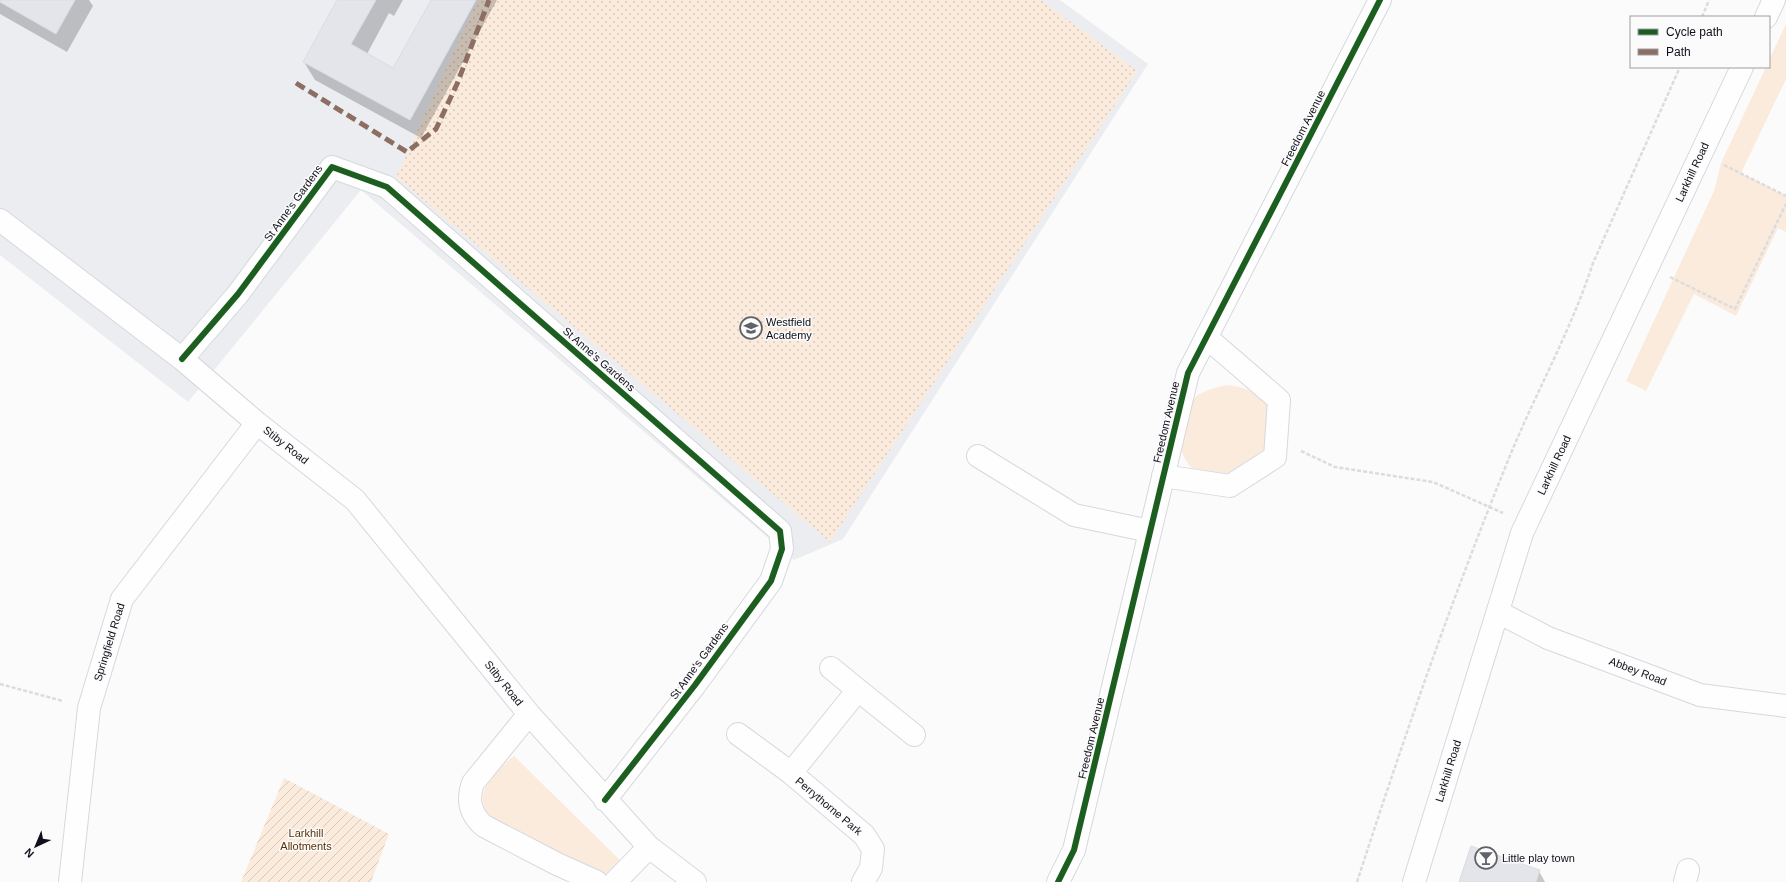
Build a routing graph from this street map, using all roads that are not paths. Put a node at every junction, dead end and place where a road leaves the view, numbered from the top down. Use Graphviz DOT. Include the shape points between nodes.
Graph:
graph roads {
  1 [pos="1380,0"];
  2 [pos="1774,0"];
  3 [pos="1766,16"];
  4 [pos="1742,68"];
  5 [pos="0,220"];
  6 [pos="1206,337"];
  7 [pos="182,359"];
  8 [pos="257,423"];
  9 [pos="978,456"];
  10 [pos="1163,476"];
  11 [pos="1150,531"];
  12 [pos="1498,612"];
  13 [pos="831,668"];
  14 [pos="858,690"];
  15 [pos="1786,706"];
  16 [pos="529,714"];
  17 [pos="738,734"];
  18 [pos="914,735"];
  19 [pos="791,773"];
  20 [pos="605,800"];
  21 [pos="650,847"];
  22 [pos="70,882"];
  23 [pos="597,882"];
  24 [pos="615,882"];
  25 [pos="696,882"];
  26 [pos="863,882"];
  27 [pos="1058,882"];
  28 [pos="1414,882"];
  1 -- 6 [label="street, Freedom Avenue"];
  2 -- 3 [label="street"];
  4 -- 12 [label="street, Larkhill Road" via="1526,525"];
  5 -- 7 [label="street, Stiby Road"];
  6 -- 10 [label="street, Freedom Avenue" via="1188,373"];
  6 -- 10 [label="street, Freedom Avenue" via="1279,400 1275,457 1230,486"];
  7 -- 8 [label="street, Stiby Road"];
  7 -- 20 [label="street, St Anne's Gardens" via="238,294 332,167 387,187 780,531 782,549 771,581 696,685"];
  8 -- 16 [label="street, Stiby Road" via="356,500"];
  8 -- 22 [label="street, Springfield Road" via="122,599 89,708"];
  9 -- 11 [label="street" via="1074,515"];
  10 -- 11 [label="street, Freedom Avenue"];
  11 -- 27 [label="street, Freedom Avenue" via="1074,850"];
  12 -- 15 [label="street, Abbey Road" via="1548,638 1700,695"];
  12 -- 28 [label="street, Larkhill Road"];
  13 -- 14 [label="street"];
  14 -- 18 [label="street"];
  14 -- 19 [label="street, Perrythorne Park"];
  16 -- 20 [label="street, Stiby Road"];
  16 -- 23 [label="street, Stiby Road" via="473,783 470,793 472,811 484,826"];
  17 -- 19 [label="street, Perrythorne Park"];
  19 -- 26 [label="street, Perrythorne Park" via="864,835 873,849 871,868"];
  20 -- 21 [label="street, Stiby Road"];
  21 -- 24 [label="street"];
  21 -- 25 [label="street, Stiby Road"];
}
